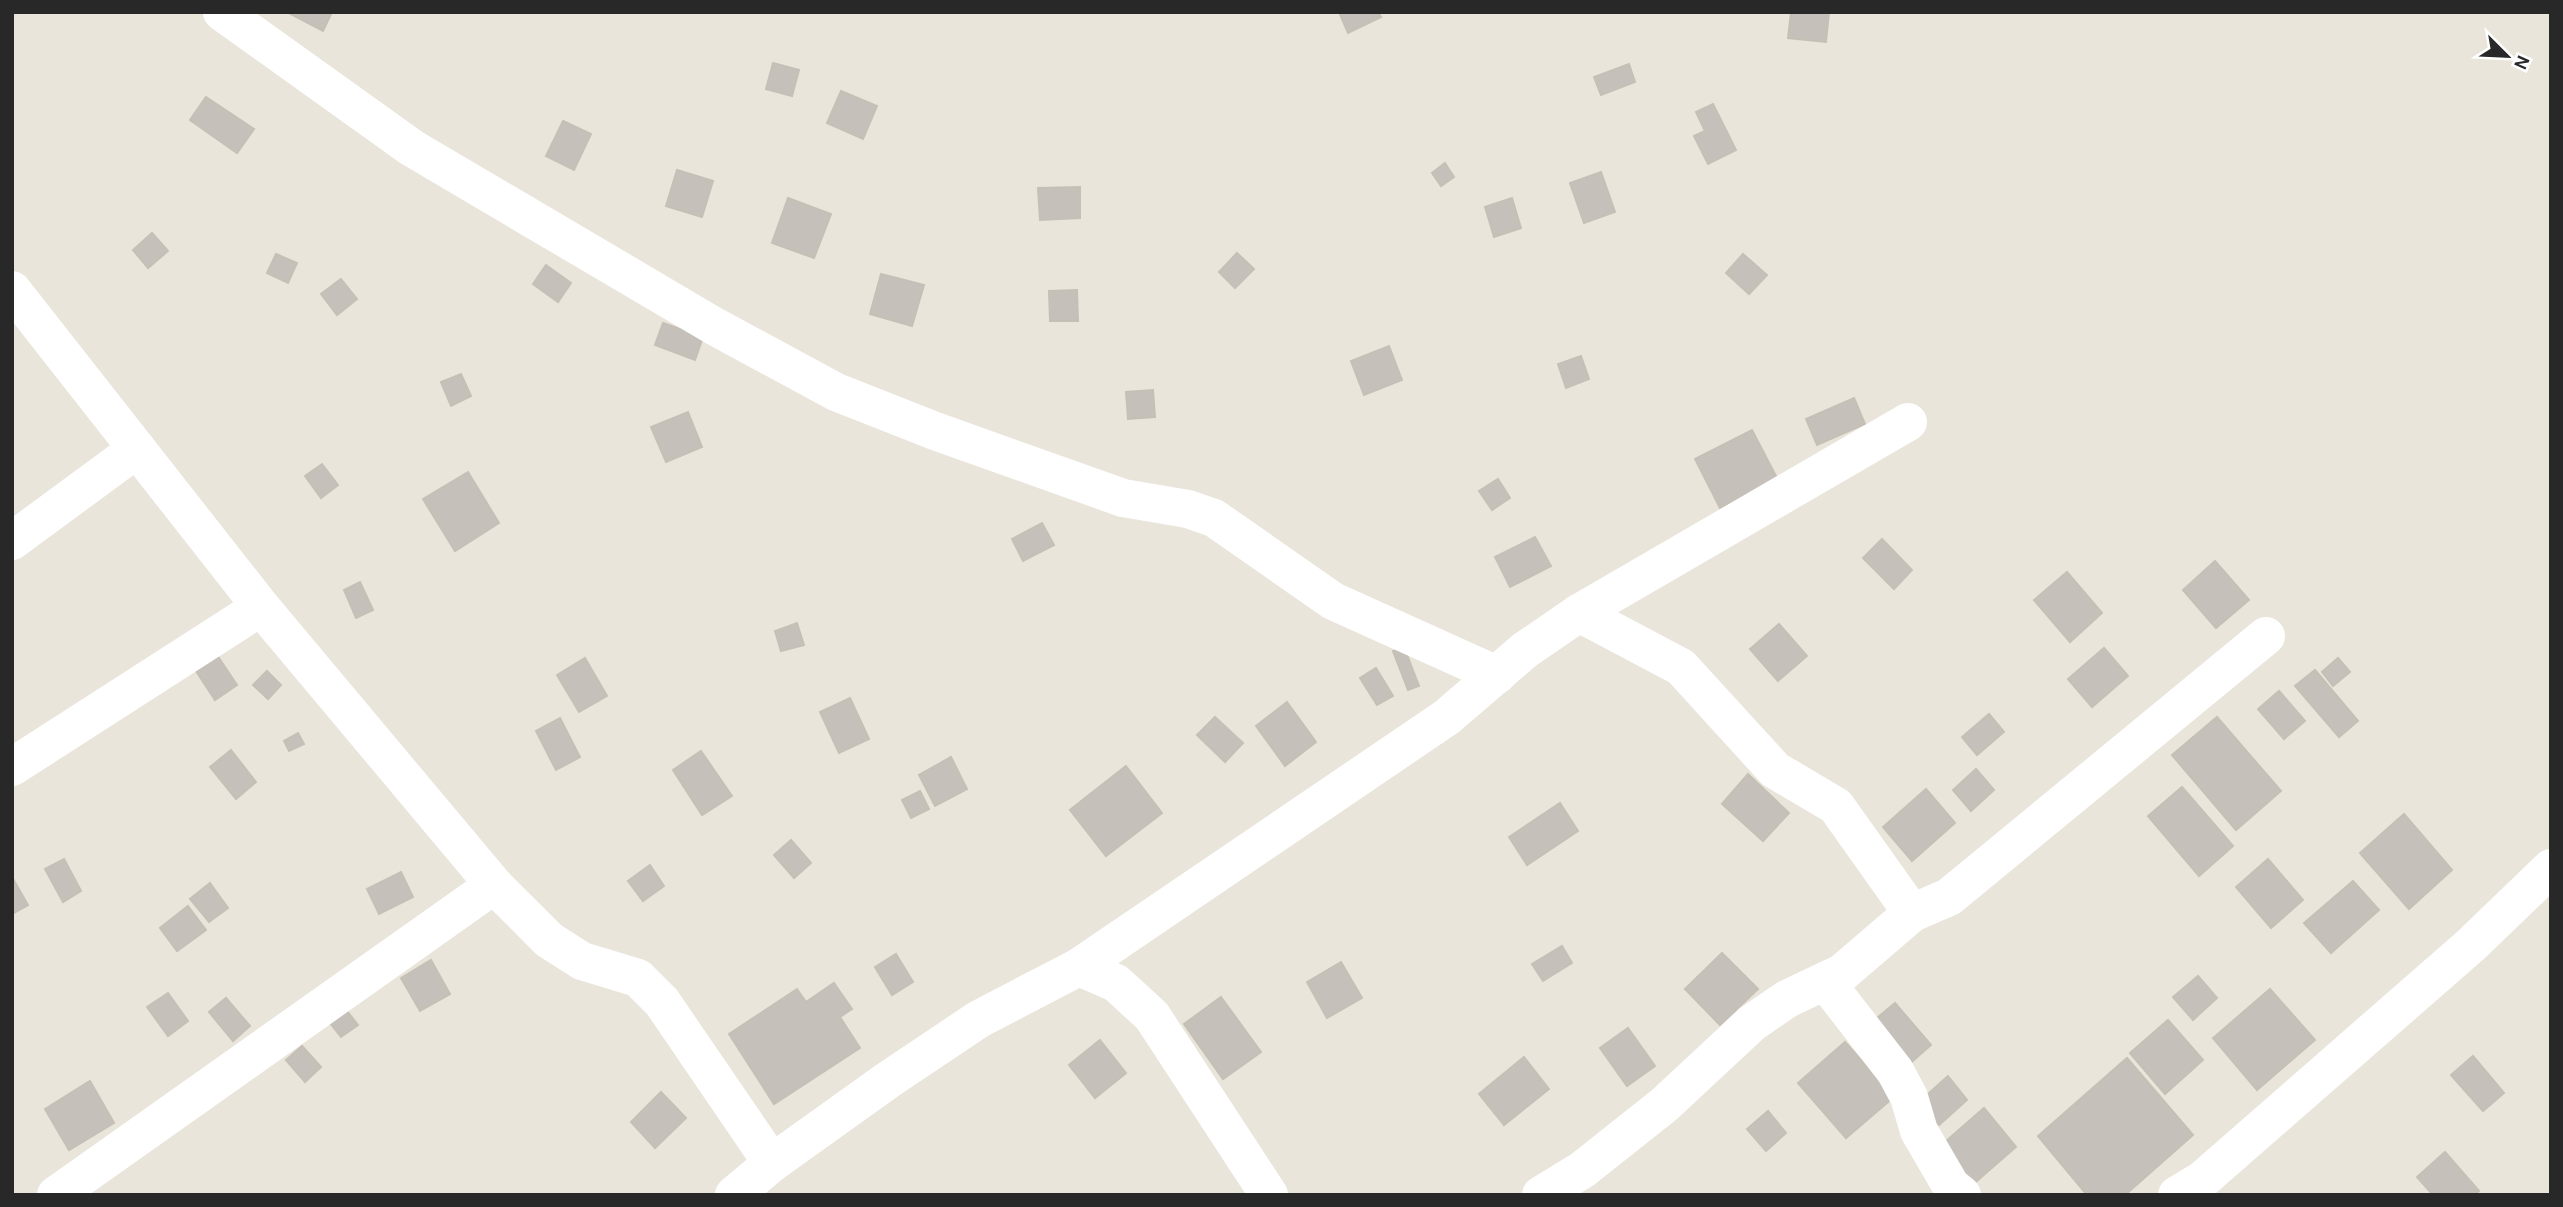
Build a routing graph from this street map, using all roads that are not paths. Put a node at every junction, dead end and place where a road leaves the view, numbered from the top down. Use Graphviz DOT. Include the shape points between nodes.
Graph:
graph roads {
  1 [pos="222,12"];
  2 [pos="12,290"];
  3 [pos="1908,422"];
  4 [pos="136,449"];
  5 [pos="12,541"];
  6 [pos="261,607"];
  7 [pos="1579,613"];
  8 [pos="2266,636"];
  9 [pos="1497,674"];
  10 [pos="12,767"];
  11 [pos="2551,868"];
  12 [pos="494,885"];
  13 [pos="1912,912"];
  14 [pos="1079,967"];
  15 [pos="1825,981"];
  16 [pos="772,1163"];
  17 [pos="2198,1190"];
  18 [pos="56,1195"];
  19 [pos="734,1195"];
  20 [pos="1269,1195"];
  21 [pos="1541,1195"];
  22 [pos="1962,1195"];
  1 -- 9 [label="street" via="412,148 714,326 836,392 1123,498 1214,518 1333,601"];
  2 -- 4 [label="street"];
  3 -- 7 [label="street"];
  4 -- 5 [label="street"];
  4 -- 6 [label="street"];
  6 -- 10 [label="street"];
  6 -- 12 [label="street"];
  7 -- 9 [label="street"];
  7 -- 13 [label="street" via="1681,667 1775,770 1836,806"];
  8 -- 13 [label="street" via="1949,897"];
  9 -- 14 [label="street" via="1447,716"];
  11 -- 17 [label="street"];
  12 -- 16 [label="street" via="549,940 582,961 638,978 662,1002"];
  12 -- 18 [label="street"];
  13 -- 15 [label="street" via="1842,973"];
  14 -- 16 [label="street" via="979,1019"];
  14 -- 20 [label="street" via="1116,983 1152,1016"];
  15 -- 21 [label="street" via="1752,1023 1664,1105 1582,1170"];
  15 -- 22 [label="street" via="1895,1071 1919,1131 1951,1186"];
  16 -- 19 [label="street"];
}
